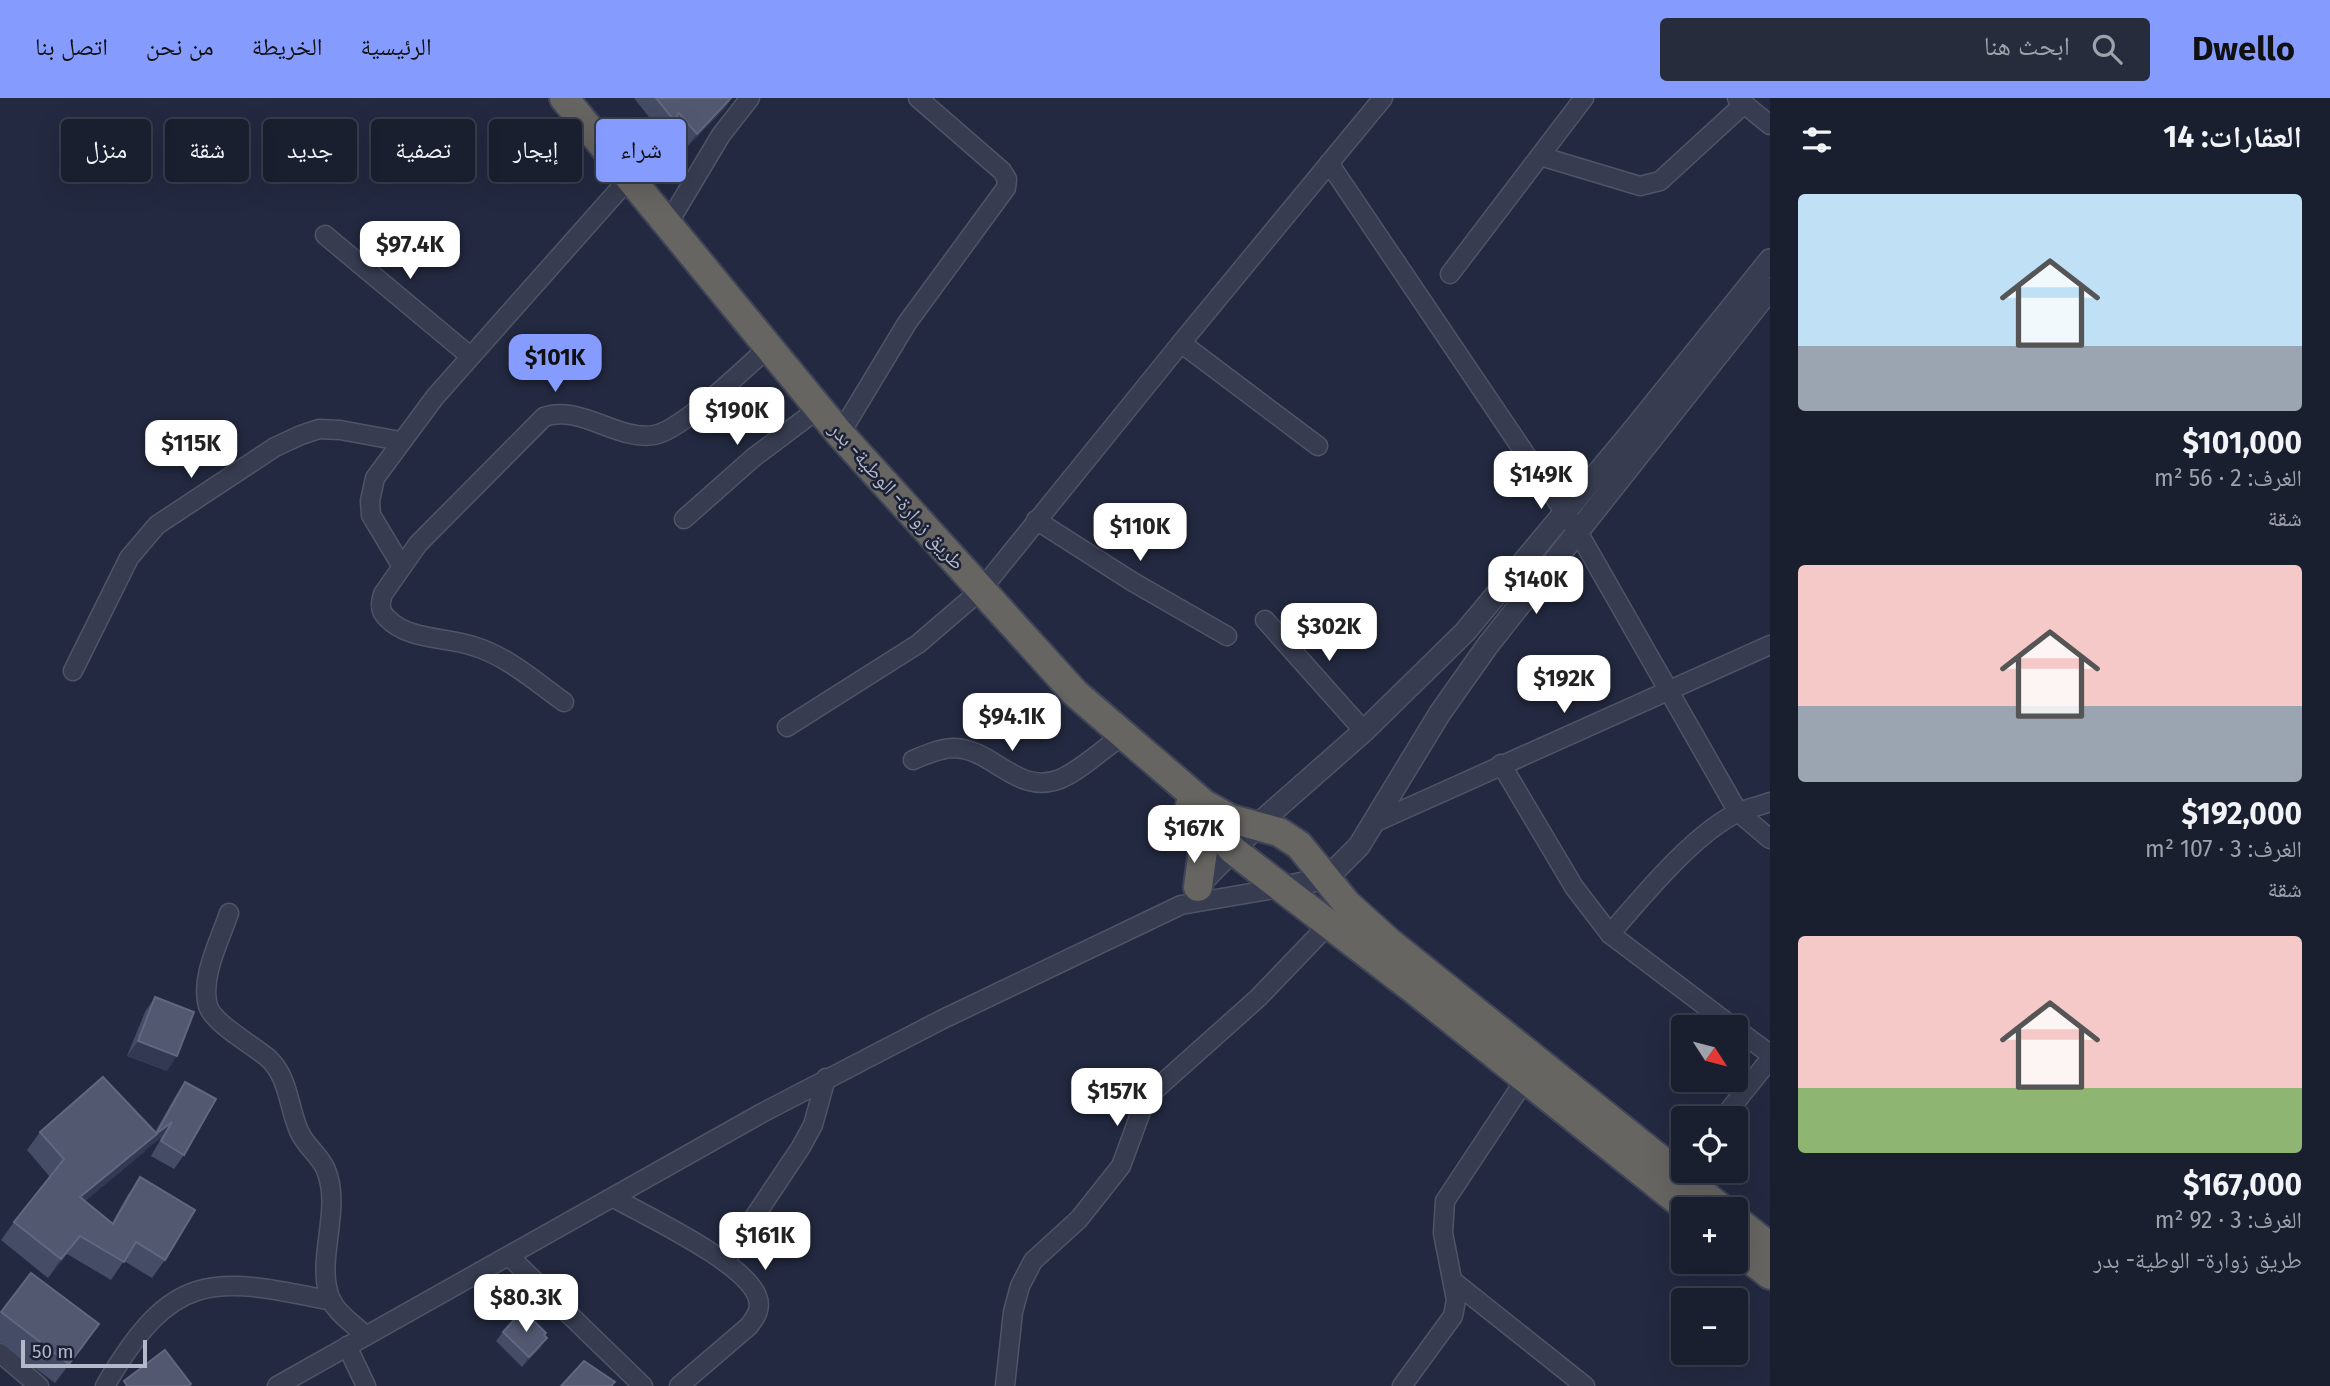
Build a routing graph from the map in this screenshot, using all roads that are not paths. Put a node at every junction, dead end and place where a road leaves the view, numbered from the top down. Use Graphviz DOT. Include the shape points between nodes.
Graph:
graph roads {
  1 [pos="564,98"];
  2 [pos="750,98"];
  3 [pos="918,98"];
  4 [pos="1383,98"];
  5 [pos="1584,98"];
  6 [pos="1740,101"];
  7 [pos="1770,125"];
  8 [pos="596,135"];
  9 [pos="1540,156"];
  10 [pos="1329,163"];
  11 [pos="626,182"];
  12 [pos="636,182"];
  13 [pos="669,222"];
  14 [pos="325,234"];
  15 [pos="1770,260"];
  16 [pos="1450,274"];
  17 [pos="1770,289"];
  18 [pos="1181,343"];
  19 [pos="769,347"];
  20 [pos="470,356"];
  21 [pos="818,409"];
  22 [pos="839,434"];
  23 [pos="400,441"];
  24 [pos="1318,446"];
  25 [pos="1565,512"];
  26 [pos="684,519"];
  27 [pos="1036,520"];
  28 [pos="1578,532"];
  29 [pos="401,565"];
  30 [pos="981,590"];
  31 [pos="1265,620"];
  32 [pos="1227,636"];
  33 [pos="1770,645"];
  34 [pos="73,671"];
  35 [pos="1669,689"];
  36 [pos="564,702"];
  37 [pos="787,727"];
  38 [pos="1364,730"];
  39 [pos="1122,736"];
  40 [pos="913,760"];
  41 [pos="1501,764"];
  42 [pos="1170,777"];
  43 [pos="1770,802"];
  44 [pos="1738,812"];
  45 [pos="1200,818"];
  46 [pos="1376,822"];
  47 [pos="1255,827"];
  48 [pos="1770,839"];
  49 [pos="1234,851"];
  50 [pos="1327,878"];
  51 [pos="1280,888"];
  52 [pos="1190,896"];
  53 [pos="229,913"];
  54 [pos="1329,924"];
  55 [pos="1610,934"];
  56 [pos="1718,1015"];
  57 [pos="1748,1039"];
  58 [pos="1770,1057"];
  59 [pos="826,1078"];
  60 [pos="1525,1080"];
  61 [pos="1732,1106"];
  62 [pos="1671,1163"];
  63 [pos="1694,1183"];
  64 [pos="1673,1197"];
  65 [pos="1709,1197"];
  66 [pos="614,1198"];
  67 [pos="1748,1230"];
  68 [pos="1770,1247"];
  69 [pos="509,1256"];
  70 [pos="1748,1258"];
  71 [pos="725,1261"];
  72 [pos="1770,1275"];
  73 [pos="1452,1281"];
  74 [pos="332,1301"];
  75 [pos="366,1336"];
  76 [pos="347,1346"];
  77 [pos="0,1353"];
  78 [pos="39,1386"];
  79 [pos="105,1386"];
  80 [pos="277,1386"];
  81 [pos="366,1386"];
  82 [pos="643,1386"];
  83 [pos="679,1386"];
  84 [pos="1005,1386"];
  85 [pos="1402,1386"];
  86 [pos="1585,1386"];
  1 -- 8 [label="highway, طريق زوارة- الوطية- بدر"];
  2 -- 13 [label="street" via="721,135"];
  3 -- 22 [label="street" via="1002,171 1006,188 907,323"];
  4 -- 10 [label="street"];
  5 -- 9 [label="street"];
  6 -- 7 [label="street"];
  6 -- 9 [label="street" via="1660,181 1649,185"];
  9 -- 16 [label="street"];
  10 -- 18 [label="street"];
  10 -- 25 [label="street"];
  11 -- 20 [label="street"];
  12 -- 13 [label="highway, طريق زوارة- الوطية- بدر"];
  13 -- 19 [label="highway, طريق زوارة- الوطية- بدر"];
  14 -- 20 [label="street"];
  15 -- 25 [label="street"];
  17 -- 28 [label="street"];
  18 -- 24 [label="street"];
  18 -- 27 [label="street"];
  19 -- 21 [label="highway, طريق زوارة- الوطية- بدر"];
  19 -- 29 [label="street" via="663,433 636,434 560,413 544,417"];
  20 -- 23 [label="street"];
  21 -- 22 [label="highway, طريق زوارة- الوطية- بدر"];
  21 -- 26 [label="street"];
  22 -- 30 [label="highway, طريق زوارة- الوطية- بدر"];
  23 -- 29 [label="street" via="375,478 370,501 371,515"];
  23 -- 34 [label="street" via="340,430 319,429 300,435 157,525 129,558"];
  25 -- 28 [label="street"];
  25 -- 38 [label="street" via="1465,632"];
  27 -- 30 [label="street"];
  27 -- 32 [label="street"];
  28 -- 35 [label="street"];
  28 -- 46 [label="street" via="1464,679"];
  29 -- 36 [label="street" via="380,603 387,618 403,628 473,646 499,658"];
  30 -- 37 [label="street" via="918,644"];
  30 -- 39 [label="highway, طريق زوارة- الوطية- بدر" via="1075,693"];
  31 -- 38 [label="street"];
  33 -- 35 [label="street"];
  35 -- 41 [label="street"];
  35 -- 44 [label="street"];
  38 -- 47 [label="street"];
  39 -- 40 [label="street" via="1061,779 1043,783 1014,777 972,752 954,748"];
  39 -- 42 [label="highway, طريق زوارة- الوطية- بدر"];
  41 -- 46 [label="street"];
  41 -- 55 [label="street" via="1574,887"];
  42 -- 45 [label="highway"];
  42 -- 47 [label="highway" via="1204,804"];
  43 -- 44 [label="street"];
  44 -- 48 [label="street"];
  44 -- 55 [label="street" via="1686,852"];
  45 -- 49 [label="highway"];
  45 -- 52 [label="highway" via="1204,843"];
  46 -- 50 [label="street"];
  47 -- 49 [label="street"];
  47 -- 50 [label="highway" via="1279,832 1299,845"];
  49 -- 51 [label="highway"];
  49 -- 52 [label="street"];
  50 -- 51 [label="street"];
  50 -- 62 [label="highway" via="1346,904 1389,942"];
  51 -- 52 [label="street"];
  51 -- 54 [label="highway"];
  52 -- 59 [label="street"];
  53 -- 74 [label="street" via="208,978 208,1005 281,1073 299,1130 323,1163 332,1198 327,1261"];
  54 -- 60 [label="highway"];
  54 -- 84 [label="street" via="1258,998 1146,1098 1121,1166 1079,1219 1033,1261 1020,1286"];
  55 -- 56 [label="street"];
  57 -- 58 [label="street"];
  58 -- 61 [label="street"];
  59 -- 66 [label="street"];
  59 -- 71 [label="street" via="813,1125 801,1147"];
  60 -- 64 [label="highway"];
  60 -- 73 [label="street" via="1445,1201 1443,1233"];
  63 -- 65 [label="highway"];
  66 -- 69 [label="street"];
  66 -- 71 [label="street"];
  67 -- 68 [label="highway"];
  69 -- 75 [label="street"];
  69 -- 82 [label="street"];
  70 -- 72 [label="highway"];
  71 -- 83 [label="street" via="751,1284 759,1298 758,1314"];
  73 -- 85 [label="street" via="1457,1300 1453,1316"];
  73 -- 86 [label="street"];
  74 -- 75 [label="street"];
  74 -- 79 [label="street" via="263,1286 210,1285 150,1319"];
  75 -- 76 [label="street"];
  76 -- 80 [label="street"];
  76 -- 81 [label="street"];
  77 -- 78 [label="street"];
}
